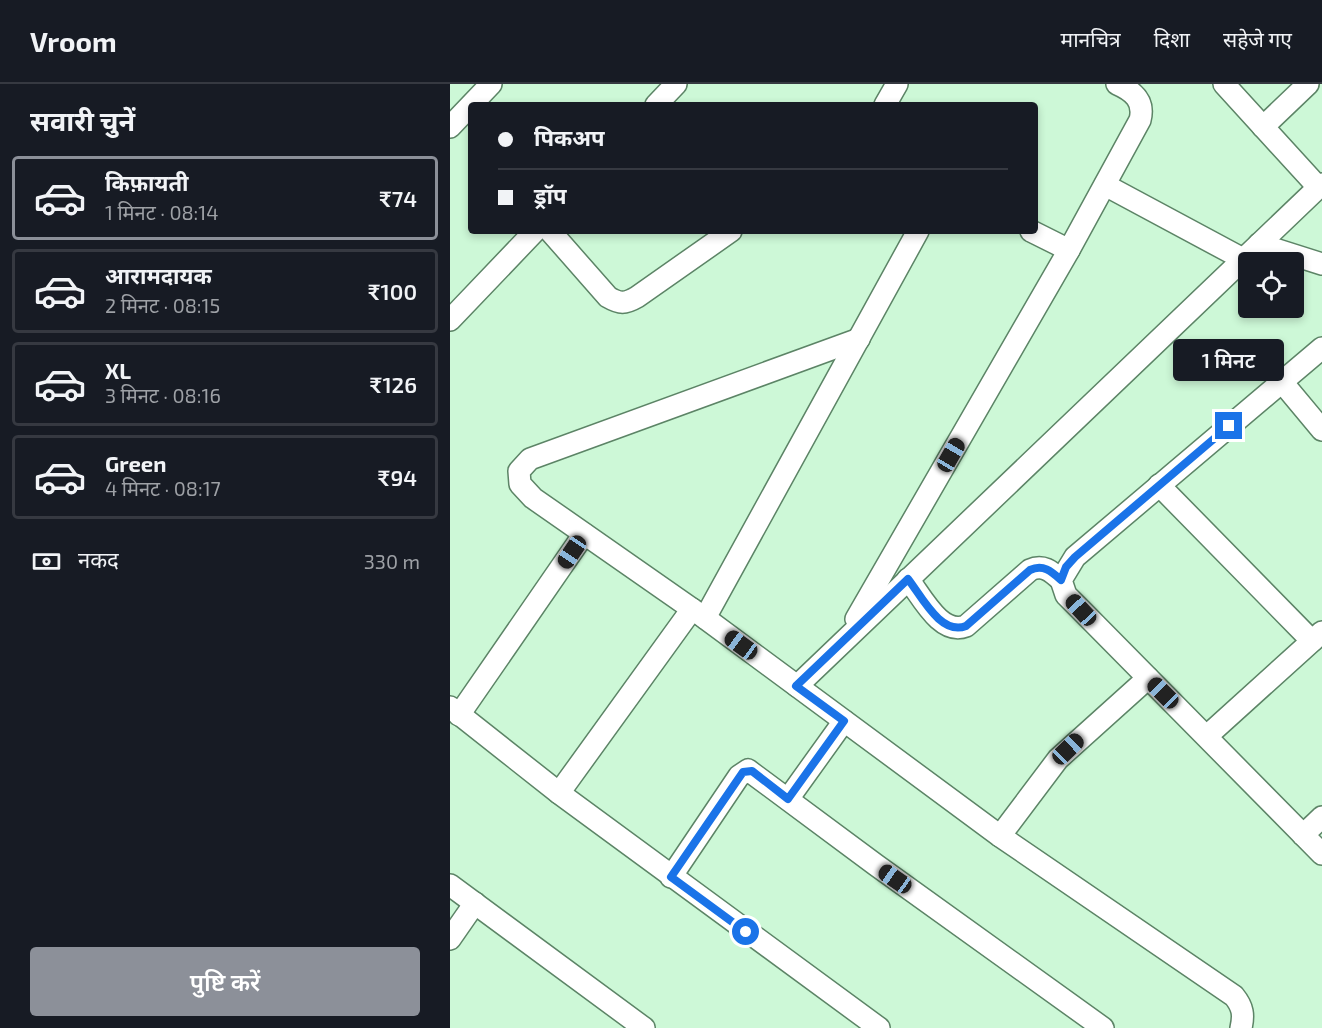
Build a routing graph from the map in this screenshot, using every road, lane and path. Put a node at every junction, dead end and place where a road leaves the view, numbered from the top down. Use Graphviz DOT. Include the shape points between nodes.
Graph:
graph roads {
  1 [pos="491,84"];
  2 [pos="676,84"];
  3 [pos="897,84"];
  4 [pos="1117,84"];
  5 [pos="1224,84"];
  6 [pos="1308,84"];
  7 [pos="474,102"];
  8 [pos="659,102"];
  9 [pos="887,102"];
  10 [pos="468,109"];
  11 [pos="1263,127"];
  12 [pos="450,128"];
  13 [pos="1105,185"];
  14 [pos="1320,186"];
  15 [pos="532,234"];
  16 [pos="553,234"];
  17 [pos="727,234"];
  18 [pos="916,234"];
  19 [pos="1036,234"];
  20 [pos="1259,244"];
  21 [pos="1069,250"];
  22 [pos="1250,252"];
  23 [pos="1238,256"];
  24 [pos="1238,264"];
  25 [pos="1322,264"];
  26 [pos="450,320"];
  27 [pos="859,339"];
  28 [pos="1322,348"];
  29 [pos="1282,382"];
  30 [pos="1322,430"];
  31 [pos="1159,485"];
  32 [pos="584,534"];
  33 [pos="908,579"];
  34 [pos="1061,580"];
  35 [pos="698,614"];
  36 [pos="1317,636"];
  37 [pos="844,640"];
  38 [pos="1148,678"];
  39 [pos="796,686"];
  40 [pos="455,711"];
  41 [pos="844,721"];
  42 [pos="1207,736"];
  43 [pos="559,793"];
  44 [pos="788,799"];
  45 [pos="1322,817"];
  46 [pos="1303,835"];
  47 [pos="1000,836"];
  48 [pos="1322,854"];
  49 [pos="671,877"];
  50 [pos="450,885"];
  51 [pos="475,903"];
  52 [pos="450,939"];
  53 [pos="1240,1024"];
  54 [pos="644,1028"];
  55 [pos="879,1028"];
  56 [pos="1104,1028"];
  1 -- 7 [label="street"];
  2 -- 8 [label="street"];
  3 -- 9 [label="street"];
  4 -- 13 [label="street" via="1138,98 1142,110"];
  5 -- 11 [label="street"];
  6 -- 11 [label="street"];
  10 -- 12 [label="street"];
  11 -- 14 [label="street"];
  13 -- 21 [label="street"];
  13 -- 23 [label="street"];
  14 -- 20 [label="street"];
  15 -- 26 [label="street"];
  16 -- 17 [label="street" via="608,297 618,303 637,297"];
  18 -- 27 [label="street"];
  19 -- 21 [label="street"];
  20 -- 22 [label="street"];
  20 -- 25 [label="street"];
  21 -- 37 [label="street"];
  24 -- 33 [label="street"];
  27 -- 32 [label="street" via="530,459 519,471 520,484 533,498"];
  27 -- 35 [label="street"];
  28 -- 29 [label="street"];
  29 -- 30 [label="street"];
  29 -- 31 [label="street"];
  31 -- 34 [label="street" via="1075,557"];
  31 -- 36 [label="street"];
  32 -- 35 [label="street"];
  32 -- 40 [label="street"];
  33 -- 34 [label="street" via="947,627 958,629 1038,566"];
  33 -- 37 [label="street"];
  34 -- 38 [label="street" via="1066,594"];
  35 -- 39 [label="street"];
  35 -- 43 [label="street"];
  36 -- 42 [label="street"];
  37 -- 39 [label="street"];
  38 -- 42 [label="street"];
  38 -- 47 [label="street" via="1058,759"];
  39 -- 41 [label="street"];
  40 -- 43 [label="street"];
  41 -- 44 [label="street"];
  41 -- 47 [label="street"];
  42 -- 46 [label="street"];
  43 -- 49 [label="street"];
  44 -- 49 [label="street" via="752,771 743,772"];
  44 -- 56 [label="street"];
  45 -- 46 [label="street"];
  46 -- 48 [label="street"];
  47 -- 53 [label="street" via="1234,996 1241,1004"];
  49 -- 55 [label="street"];
  50 -- 51 [label="street"];
  51 -- 52 [label="street"];
  51 -- 54 [label="street"];
}
